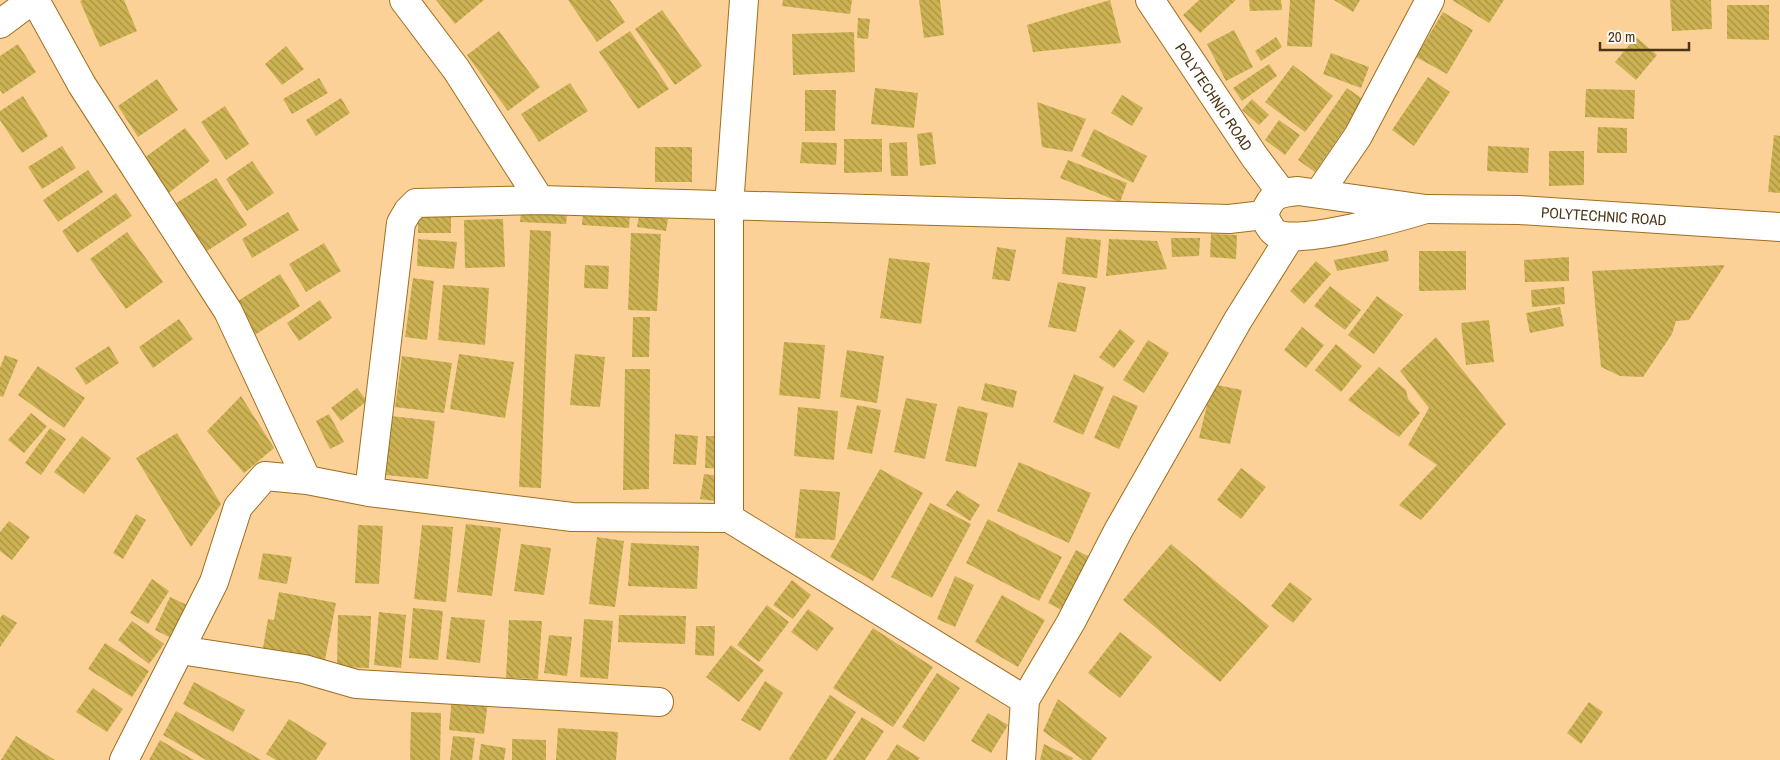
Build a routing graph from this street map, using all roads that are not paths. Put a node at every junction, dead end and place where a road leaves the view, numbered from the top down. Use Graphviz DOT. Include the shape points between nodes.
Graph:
graph roads {
  1 [pos="34,0"];
  2 [pos="404,0"];
  3 [pos="744,0"];
  4 [pos="1150,0"];
  5 [pos="1430,0"];
  6 [pos="0,24"];
  7 [pos="1281,192"];
  8 [pos="1319,193"];
  9 [pos="540,200"];
  10 [pos="729,206"];
  11 [pos="1426,209"];
  12 [pos="1264,215"];
  13 [pos="1780,227"];
  14 [pos="1290,236"];
  15 [pos="307,480"];
  16 [pos="369,492"];
  17 [pos="729,518"];
  18 [pos="180,650"];
  19 [pos="1026,700"];
  20 [pos="659,702"];
  21 [pos="124,760"];
  22 [pos="1021,760"];
  1 -- 6 [label="street"];
  1 -- 15 [label="street" via="82,85 228,311"];
  2 -- 9 [label="street" via="456,70"];
  3 -- 10 [label="street"];
  4 -- 7 [label="street, POLYTECHNIC ROAD"];
  5 -- 8 [label="street" via="1358,136"];
  7 -- 8 [label="street, POLYTECHNIC ROAD"];
  7 -- 12 [label="street" via="1269,202"];
  8 -- 11 [label="street, POLYTECHNIC ROAD"];
  9 -- 10 [label="street"];
  9 -- 16 [label="street" via="416,203 408,210 401,223"];
  10 -- 12 [label="street" via="1229,219"];
  10 -- 17 [label="street"];
  11 -- 13 [label="street, POLYTECHNIC ROAD" via="1519,210"];
  11 -- 14 [label="street, POLYTECHNIC ROAD" via="1383,222"];
  12 -- 14 [label="street, POLYTECHNIC ROAD" via="1269,227 1278,234"];
  14 -- 19 [label="street" via="1238,320"];
  15 -- 16 [label="street"];
  15 -- 18 [label="street" via="265,476 238,507 214,582"];
  16 -- 17 [label="street" via="572,518"];
  17 -- 19 [label="street"];
  18 -- 20 [label="street" via="304,668 356,684"];
  18 -- 21 [label="street"];
  19 -- 22 [label="street"];
}
